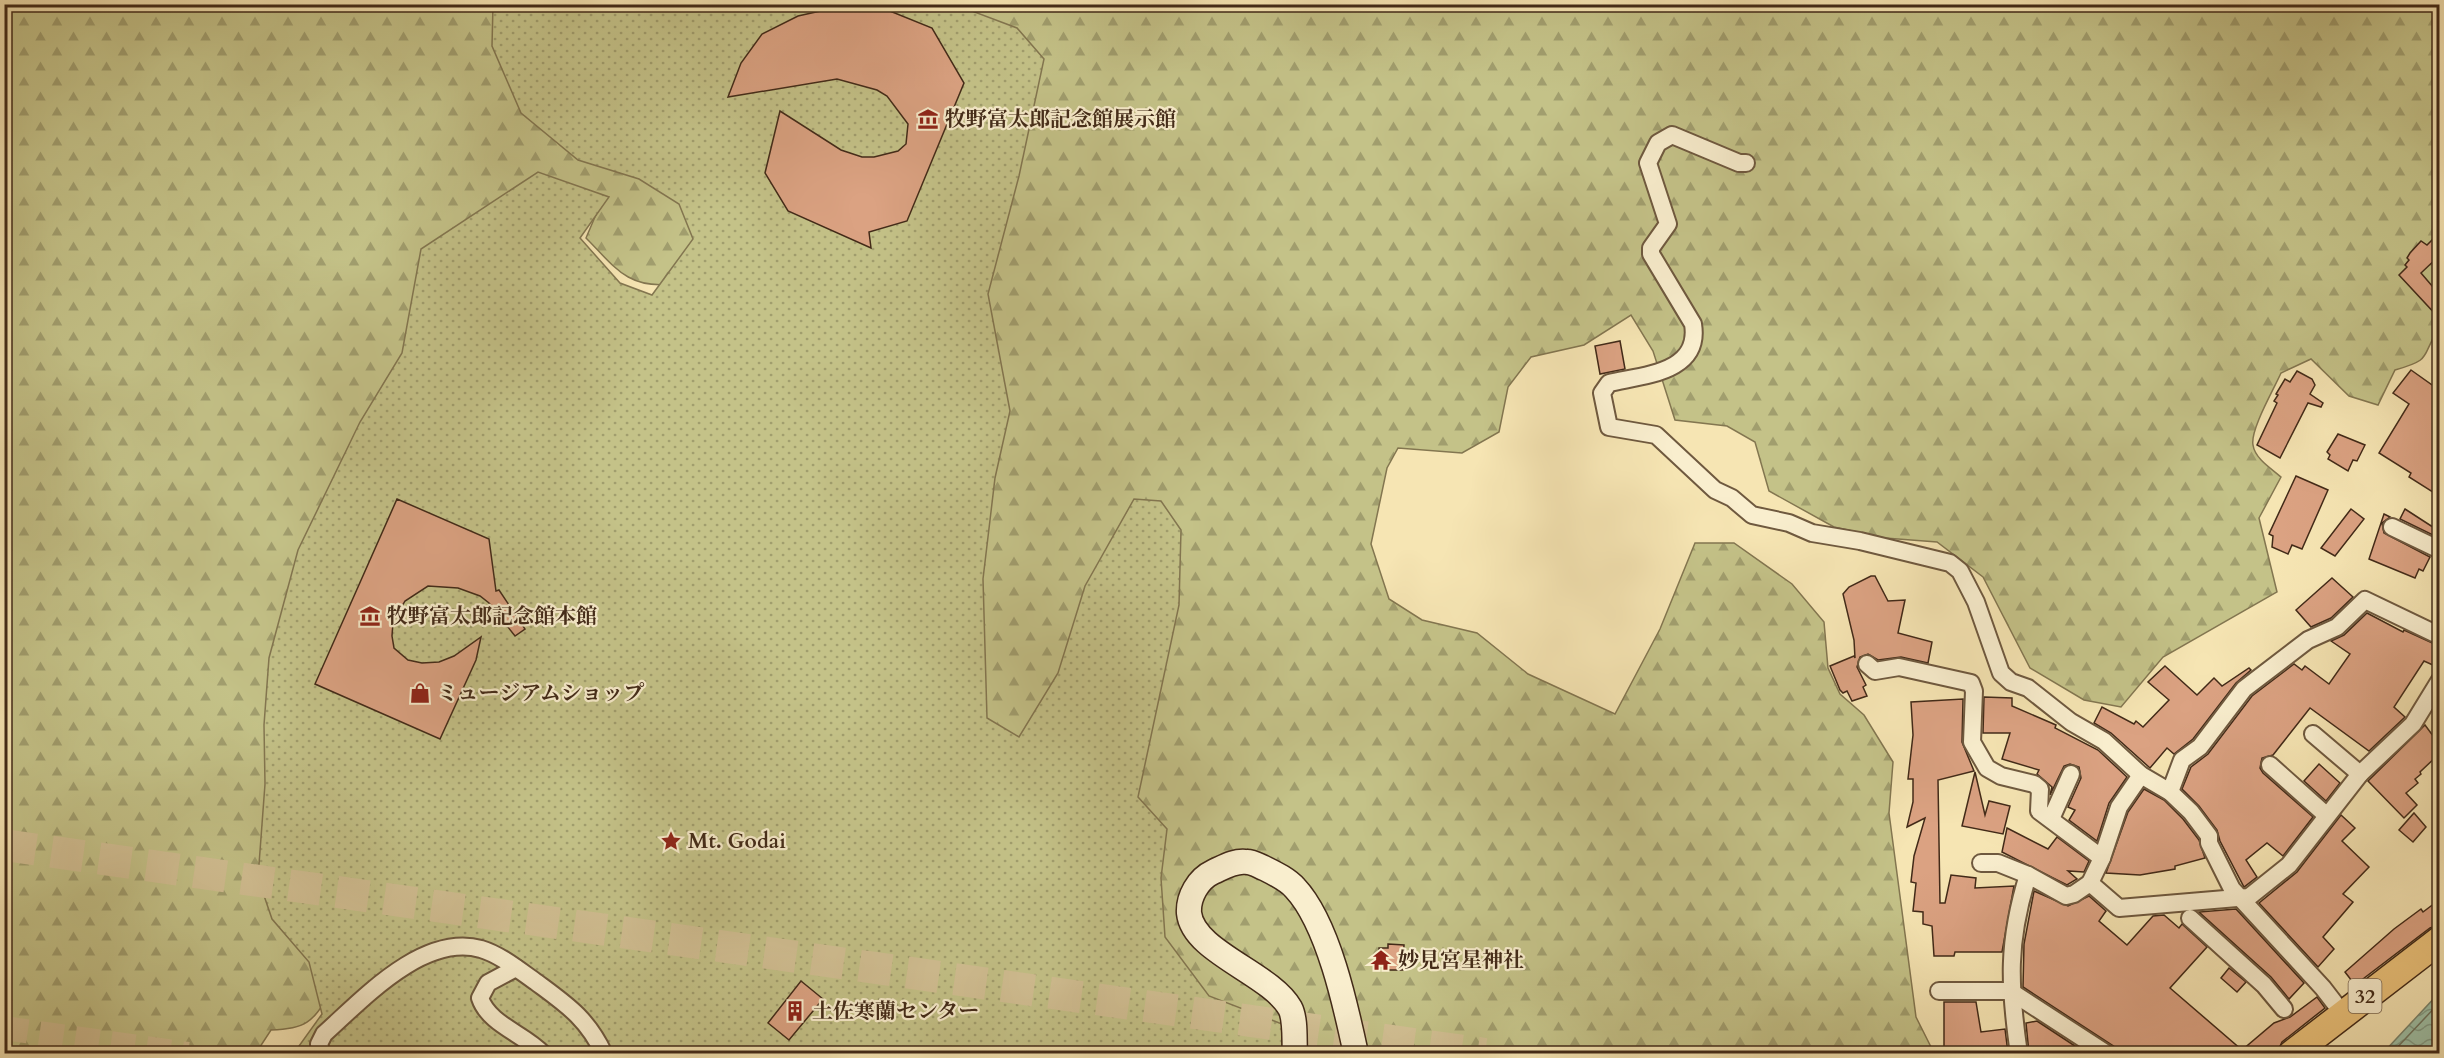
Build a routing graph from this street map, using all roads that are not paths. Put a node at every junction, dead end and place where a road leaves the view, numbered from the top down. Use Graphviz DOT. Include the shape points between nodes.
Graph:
graph roads {
  1 [pos="1746,163"];
  2 [pos="2392,527"];
  3 [pos="2439,550"];
  4 [pos="2439,636"];
  5 [pos="1867,663"];
  6 [pos="2438,685"];
  7 [pos="2313,734"];
  8 [pos="2270,765"];
  9 [pos="2071,774"];
  10 [pos="2360,774"];
  11 [pos="2141,775"];
  12 [pos="2170,792"];
  13 [pos="2326,815"];
  14 [pos="2051,819"];
  15 [pos="2102,858"];
  16 [pos="1981,863"];
  17 [pos="2028,874"];
  18 [pos="2090,883"];
  19 [pos="2240,898"];
  20 [pos="2190,918"];
  21 [pos="2439,940"];
  22 [pos="516,968"];
  23 [pos="1939,991"];
  24 [pos="2010,992"];
  25 [pos="2284,1010"];
  26 [pos="2343,1014"];
  27 [pos="322,1053"];
  28 [pos="543,1053"];
  29 [pos="604,1053"];
  30 [pos="1295,1053"];
  31 [pos="1356,1053"];
  32 [pos="2019,1053"];
  33 [pos="2107,1053"];
  34 [pos="2292,1053"];
  1 -- 11 [label="street" via="1672,135 1658,142 1648,163 1668,224 1651,254 1693,324 1695,334 1687,356 1674,368 1609,383 1604,388 1609,427 1656,435 1715,490 1752,515 1812,533 1950,563 1960,571 1976,602 2001,673 2104,741"];
  2 -- 3 [label="street"];
  4 -- 12 [label="street" via="2365,600 2337,627 2308,640 2244,689 2200,747 2182,760"];
  5 -- 14 [label="street" via="1875,671 1899,667 1969,682 1974,691 1974,748 1994,773 2040,789 2037,809"];
  6 -- 10 [label="street" via="2413,724"];
  7 -- 10 [label="street"];
  8 -- 13 [label="street"];
  9 -- 14 [label="street"];
  10 -- 13 [label="street"];
  11 -- 12 [label="street"];
  11 -- 15 [label="street" via="2119,807"];
  12 -- 19 [label="street" via="2209,836 2209,843"];
  13 -- 19 [label="street" via="2289,865 2250,897"];
  14 -- 15 [label="street"];
  15 -- 18 [label="street"];
  16 -- 17 [label="street" via="1998,863"];
  17 -- 18 [label="street" via="2066,896"];
  17 -- 24 [label="street" via="2013,933"];
  18 -- 19 [label="street" via="2119,908"];
  19 -- 26 [label="street"];
  20 -- 25 [label="street" via="2264,985"];
  21 -- 26 [label="main road, 32"];
  22 -- 27 [label="street" via="482,950 447,947 429,954 379,985 324,1034 319,1044"];
  22 -- 28 [label="street" via="488,983 480,998 505,1026"];
  22 -- 29 [label="street" via="588,1023"];
  23 -- 24 [label="street"];
  24 -- 32 [label="street"];
  24 -- 33 [label="street"];
  26 -- 34 [label="main road, 32"];
  30 -- 31 [label="main road" via="1291,1010 1272,986 1207,941 1189,915 1192,893 1208,874 1230,863 1248,862 1295,887 1314,918 1342,992"];
}
